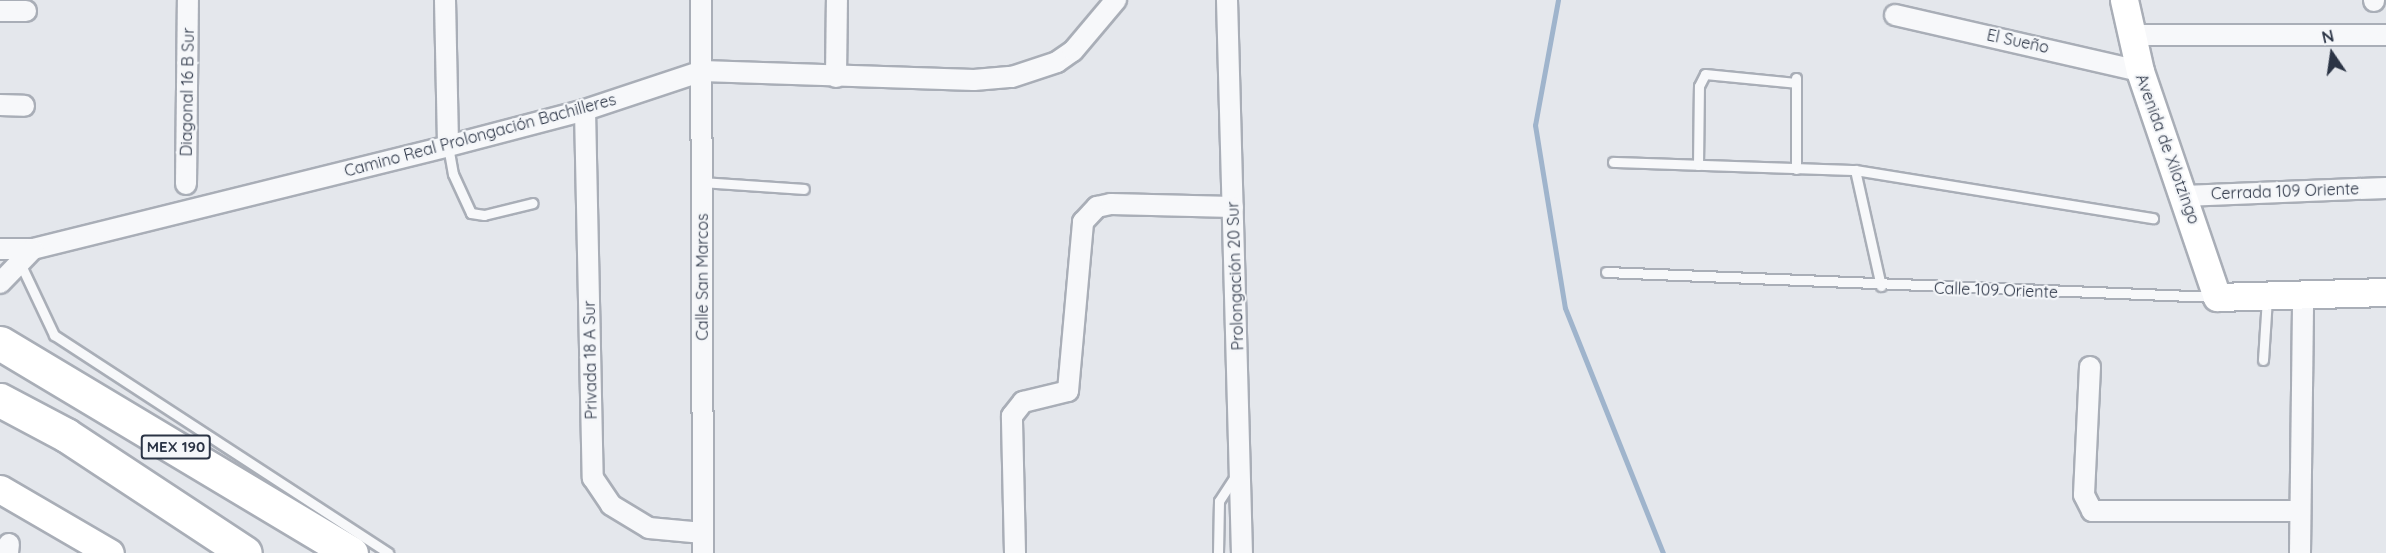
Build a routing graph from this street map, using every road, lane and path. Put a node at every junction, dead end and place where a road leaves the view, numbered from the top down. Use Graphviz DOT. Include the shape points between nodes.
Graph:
graph roads {
  1 [pos="188,0"];
  2 [pos="445,0"];
  3 [pos="701,0"];
  4 [pos="837,0"];
  5 [pos="1116,0"];
  6 [pos="1227,0"];
  7 [pos="2124,0"];
  8 [pos="0,11"];
  9 [pos="26,11"];
  10 [pos="1895,15"];
  11 [pos="2130,35"];
  12 [pos="2386,35"];
  13 [pos="702,71"];
  14 [pos="2140,71"];
  15 [pos="836,76"];
  16 [pos="0,105"];
  17 [pos="24,106"];
  18 [pos="585,110"];
  19 [pos="448,146"];
  20 [pos="1613,162"];
  21 [pos="1698,165"];
  22 [pos="1796,169"];
  23 [pos="1855,170"];
  24 [pos="702,182"];
  25 [pos="186,184"];
  26 [pos="2386,188"];
  27 [pos="804,189"];
  28 [pos="2184,196"];
  29 [pos="533,203"];
  30 [pos="1233,207"];
  31 [pos="2153,218"];
  32 [pos="0,249"];
  33 [pos="26,256"];
  34 [pos="1606,272"];
  35 [pos="0,283"];
  36 [pos="1881,286"];
  37 [pos="2386,292"];
  38 [pos="2302,296"];
  39 [pos="2217,297"];
  40 [pos="2268,298"];
  41 [pos="0,343"];
  42 [pos="2263,360"];
  43 [pos="2090,367"];
  44 [pos="0,400"];
  45 [pos="1240,469"];
  46 [pos="0,489"];
  47 [pos="2300,511"];
  48 [pos="703,533"];
  49 [pos="110,553"];
  50 [pos="245,553"];
  51 [pos="351,553"];
  52 [pos="388,553"];
  53 [pos="704,553"];
  54 [pos="1015,553"];
  55 [pos="1218,553"];
  56 [pos="1242,553"];
  57 [pos="2300,553"];
  1 -- 25 [label="street, Diagonal 16 B Sur"];
  2 -- 19 [label="street"];
  3 -- 13 [label="street, Calle San Marcos"];
  4 -- 15 [label="street"];
  5 -- 15 [label="street, Camino Real Prolongación Bachilleres" via="1073,51 1033,71 974,80"];
  6 -- 30 [label="street, Prolongación 20 Sur"];
  7 -- 11 [label="street, Avenida de Xilotzingo"];
  8 -- 9 [label="street"];
  10 -- 14 [label="street, El Sueño"];
  11 -- 12 [label="street"];
  11 -- 14 [label="street, Avenida de Xilotzingo"];
  13 -- 15 [label="street, Camino Real Prolongación Bachilleres"];
  13 -- 18 [label="street, Camino Real Prolongación Bachilleres"];
  13 -- 24 [label="street, Calle San Marcos"];
  14 -- 28 [label="street, Avenida de Xilotzingo"];
  16 -- 17 [label="street"];
  18 -- 19 [label="street, Camino Real Prolongación Bachilleres"];
  18 -- 48 [label="street, Privada 18 A Sur" via="593,478 611,505 649,528"];
  19 -- 29 [label="lane" via="453,174 471,213 484,215"];
  19 -- 33 [label="street, Camino Real Prolongación Bachilleres"];
  20 -- 21 [label="lane"];
  21 -- 22 [label="lane"];
  21 -- 22 [label="lane" via="1699,86 1705,74 1796,80"];
  22 -- 23 [label="lane"];
  23 -- 31 [label="lane"];
  23 -- 36 [label="lane"];
  24 -- 27 [label="lane"];
  24 -- 48 [label="street, Calle San Marcos"];
  26 -- 28 [label="street, Cerrada 109 Oriente"];
  28 -- 39 [label="street, Avenida de Xilotzingo"];
  30 -- 45 [label="street, Prolongación 20 Sur"];
  30 -- 54 [label="street" via="1111,204 1097,207 1083,222 1068,391 1023,402 1012,416"];
  32 -- 33 [label="street, Camino Real Prolongación Bachilleres"];
  33 -- 35 [label="street"];
  33 -- 52 [label="lane" via="54,335"];
  34 -- 36 [label="lane, Calle 109 Oriente"];
  36 -- 39 [label="lane, Calle 109 Oriente"];
  37 -- 38 [label="street, Calle 109 Oriente"];
  38 -- 40 [label="street, Calle 109 Oriente"];
  38 -- 47 [label="street"];
  39 -- 40 [label="street, Calle 109 Oriente"];
  40 -- 42 [label="lane"];
  41 -- 51 [label="highway, MEX 190"];
  43 -- 47 [label="street" via="2084,495 2092,511"];
  44 -- 50 [label="highway, MEX 190" via="66,435"];
  45 -- 55 [label="lane" via="1218,501"];
  45 -- 56 [label="street, Prolongación 20 Sur"];
  46 -- 49 [label="street"];
  47 -- 57 [label="street"];
  48 -- 53 [label="street, Calle San Marcos"];
}
